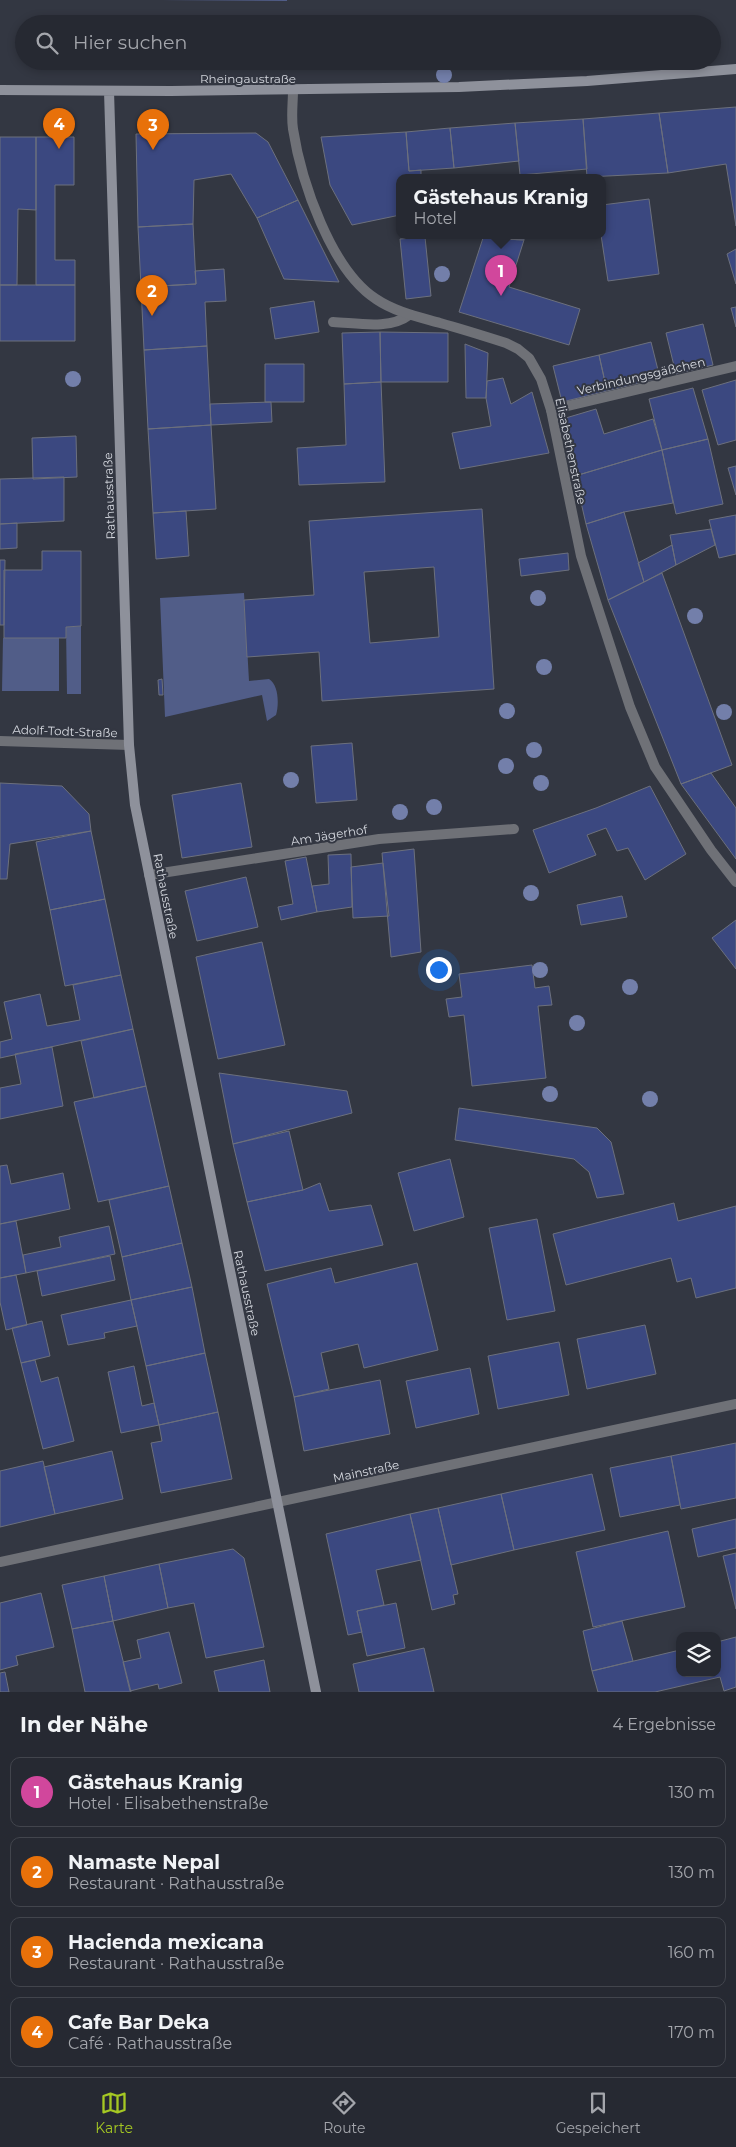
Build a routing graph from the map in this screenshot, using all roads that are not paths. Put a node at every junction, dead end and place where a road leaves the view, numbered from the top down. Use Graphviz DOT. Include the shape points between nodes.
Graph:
graph roads {
  1 [pos="736,69"];
  2 [pos="0,90"];
  3 [pos="293,90"];
  4 [pos="109,91"];
  5 [pos="409,314"];
  6 [pos="333,322"];
  7 [pos="736,366"];
  8 [pos="551,410"];
  9 [pos="0,741"];
  10 [pos="129,745"];
  11 [pos="514,829"];
  12 [pos="149,875"];
  13 [pos="736,882"];
  14 [pos="736,1404"];
  15 [pos="277,1503"];
  16 [pos="0,1562"];
  17 [pos="316,1692"];
  1 -- 3 [label="street, Rheingaustraße" via="521,85"];
  2 -- 4 [label="street, Rheingaustraße"];
  3 -- 4 [label="street, Rheingaustraße"];
  3 -- 5 [label="street, Elisabethenstraße" via="296,143 314,204 339,258 357,284 378,300"];
  4 -- 10 [label="street, Rathausstraße"];
  5 -- 6 [label="street" via="401,321 389,324"];
  5 -- 8 [label="street, Elisabethenstraße" via="518,349 529,358 541,379"];
  7 -- 8 [label="street, Verbindungsgäßchen"];
  8 -- 13 [label="street, Elisabethenstraße" via="581,556 630,707 655,767"];
  9 -- 10 [label="street, Adolf-Todt-Straße"];
  10 -- 12 [label="street, Rathausstraße" via="135,805"];
  11 -- 12 [label="street, Am Jägerhof" via="380,840"];
  12 -- 15 [label="street, Rathausstraße"];
  14 -- 15 [label="street, Mainstraße"];
  15 -- 16 [label="street, Mainstraße"];
  15 -- 17 [label="street, Rathausstraße"];
}
